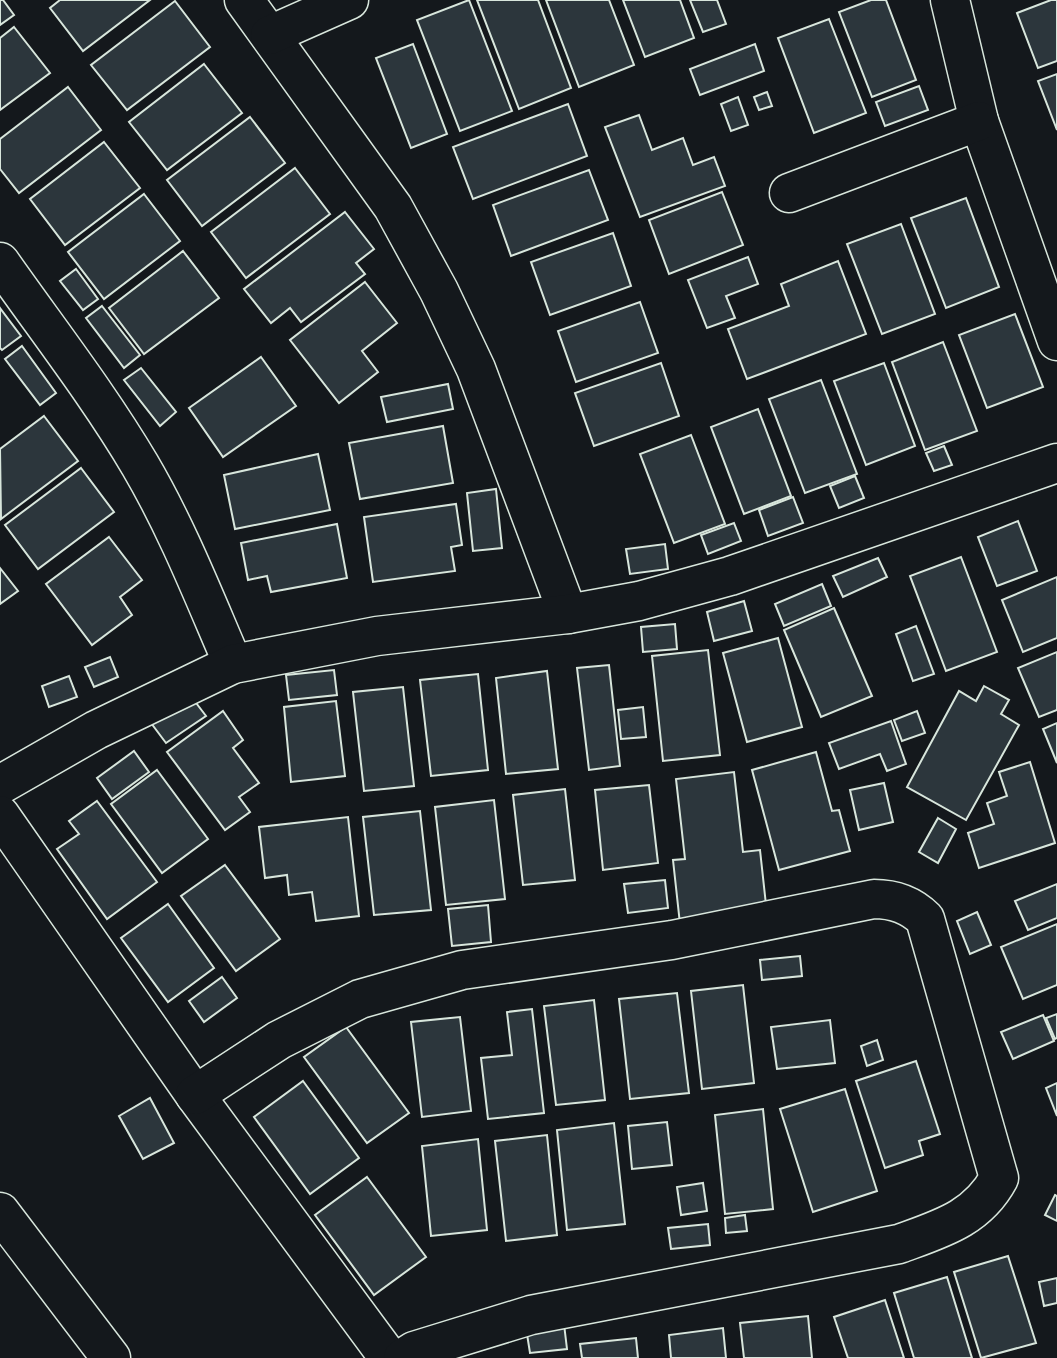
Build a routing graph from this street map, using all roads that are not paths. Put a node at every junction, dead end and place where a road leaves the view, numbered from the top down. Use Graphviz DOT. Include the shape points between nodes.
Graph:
graph roads {
  1 [pos="244,0"];
  2 [pos="349,0"];
  3 [pos="950,0"];
  4 [pos="270,35"];
  5 [pos="979,121"];
  6 [pos="789,193"];
  7 [pos="0,262"];
  8 [pos="1057,341"];
  9 [pos="1057,463"];
  10 [pos="568,614"];
  11 [pos="233,664"];
  12 [pos="0,785"];
  13 [pos="0,815"];
  14 [pos="195,1095"];
  15 [pos="0,1212"];
  16 [pos="111,1358"];
  17 [pos="388,1358"];
  18 [pos="402,1358"];
  1 -- 4 [label="street"];
  2 -- 4 [label="street"];
  3 -- 5 [label="street"];
  4 -- 10 [label="street" via="393,207 439,291 476,369"];
  5 -- 6 [label="street"];
  5 -- 8 [label="street"];
  7 -- 11 [label="street" via="141,468 184,550"];
  9 -- 10 [label="street" via="730,576 639,601"];
  10 -- 11 [label="street" via="377,636"];
  11 -- 12 [label="street" via="96,730"];
  13 -- 14 [label="street"];
  14 -- 17 [label="street"];
  14 -- 18 [label="street" via="279,1040 360,999 462,970 672,940 874,899 915,909 925,919 999,1178 990,1196 957,1222 899,1244 531,1315"];
  15 -- 16 [label="street"];
}
